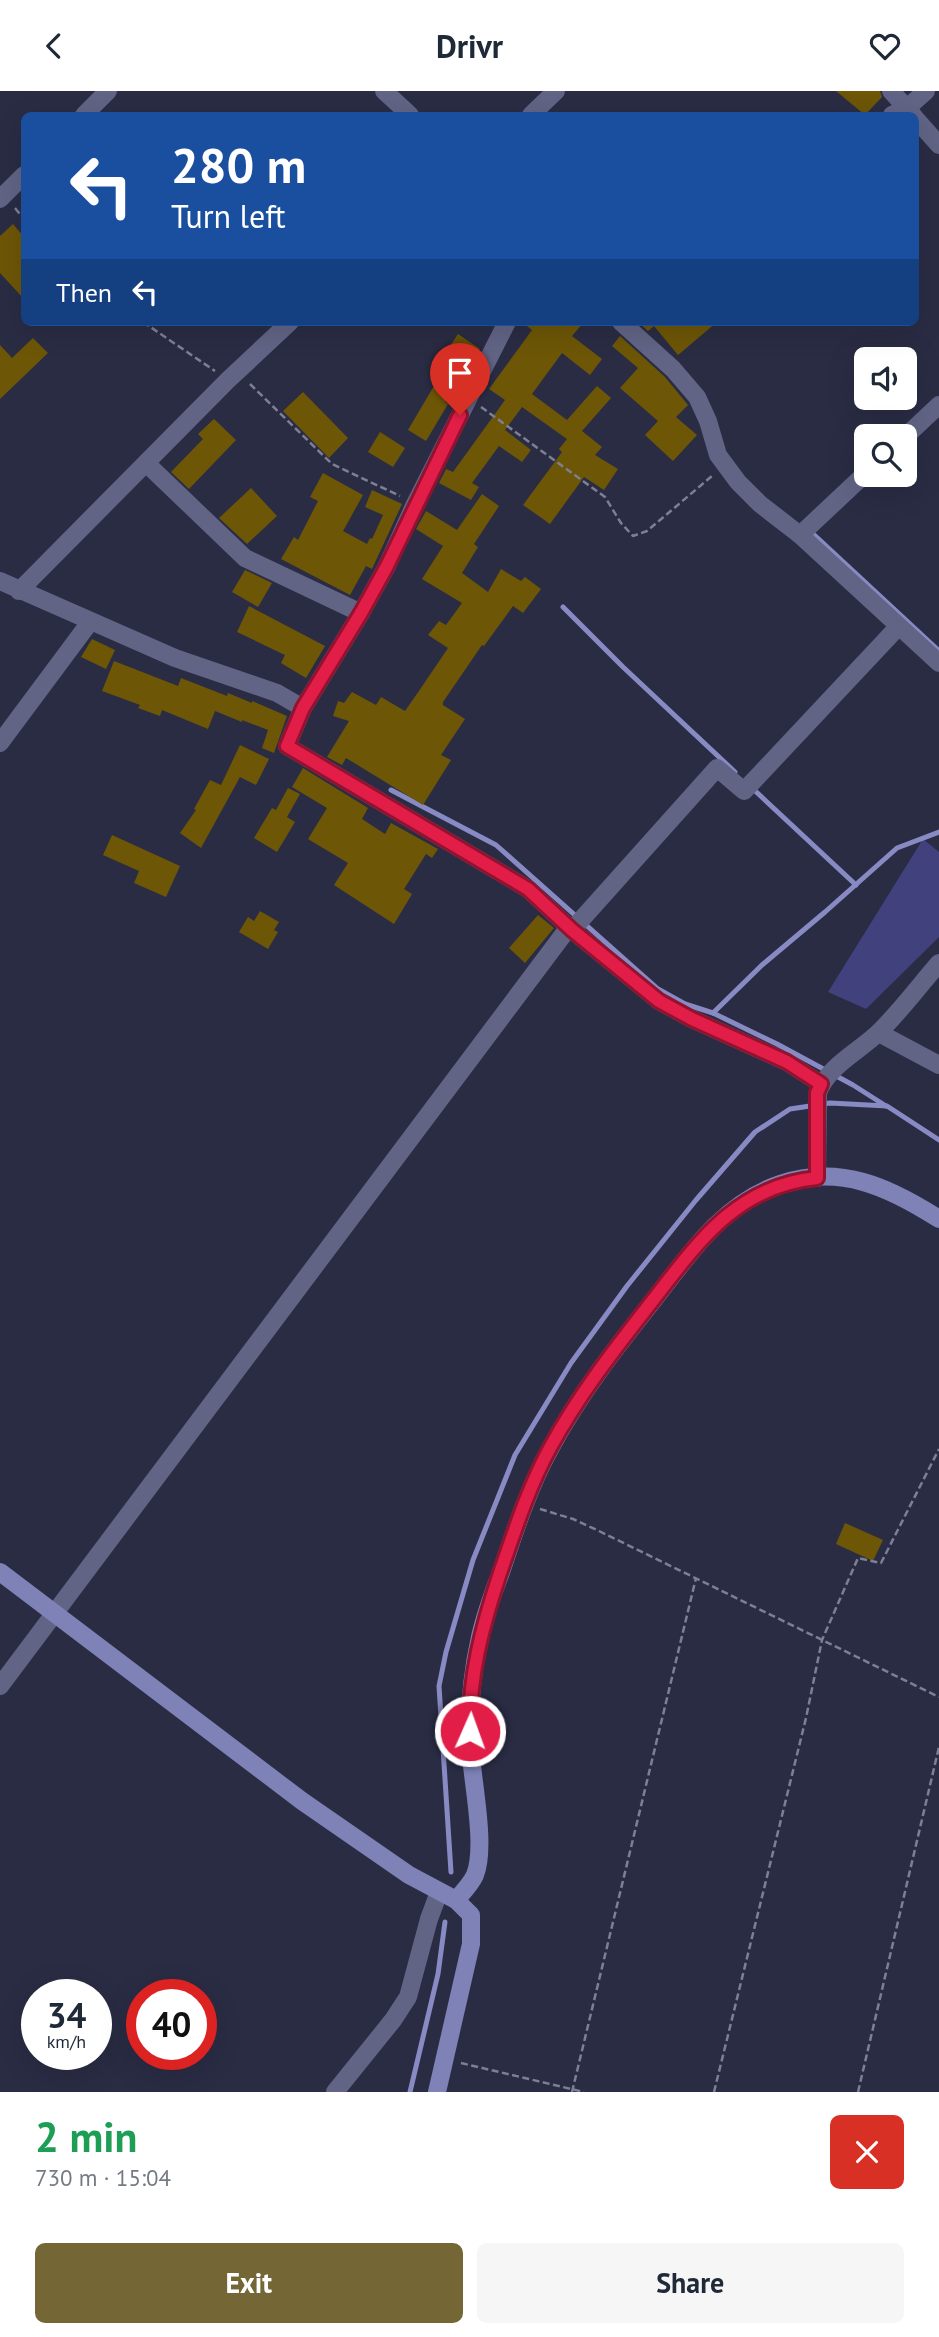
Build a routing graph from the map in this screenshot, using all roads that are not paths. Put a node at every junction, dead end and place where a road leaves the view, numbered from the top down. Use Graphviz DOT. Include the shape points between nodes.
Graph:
graph roads {
  1 [pos="108,91"];
  2 [pos="384,91"];
  3 [pos="556,91"];
  4 [pos="891,91"];
  5 [pos="926,91"];
  6 [pos="86,112"];
  7 [pos="407,112"];
  8 [pos="534,112"];
  9 [pos="906,112"];
  10 [pos="909,112"];
  11 [pos="919,126"];
  12 [pos="939,145"];
  13 [pos="21,178"];
  14 [pos="1,195"];
  15 [pos="286,326"];
  16 [pos="506,326"];
  17 [pos="625,326"];
  18 [pos="939,405"];
  19 [pos="917,426"];
  20 [pos="147,464"];
  21 [pos="854,484"];
  22 [pos="800,535"];
  23 [pos="0,581"];
  24 [pos="19,591"];
  25 [pos="361,613"];
  26 [pos="90,622"];
  27 [pos="898,627"];
  28 [pos="939,663"];
  29 [pos="303,708"];
  30 [pos="0,743"];
  31 [pos="570,929"];
  32 [pos="939,963"];
  33 [pos="878,1033"];
  34 [pos="939,1065"];
  35 [pos="821,1084"];
  36 [pos="817,1178"];
  37 [pos="939,1219"];
  38 [pos="0,1572"];
  39 [pos="55,1613"];
  40 [pos="0,1686"];
  41 [pos="439,1892"];
  42 [pos="456,1900"];
  43 [pos="335,2092"];
  44 [pos="437,2092"];
  1 -- 6 [label="street"];
  2 -- 7 [label="street"];
  3 -- 8 [label="street"];
  4 -- 9 [label="street"];
  5 -- 10 [label="street"];
  11 -- 12 [label="street"];
  13 -- 14 [label="street"];
  15 -- 20 [label="street"];
  16 -- 25 [label="street"];
  17 -- 22 [label="street" via="697,397 718,455 738,482"];
  18 -- 19 [label="street"];
  20 -- 24 [label="street"];
  20 -- 25 [label="street" via="245,558"];
  21 -- 22 [label="street"];
  22 -- 27 [label="street"];
  23 -- 24 [label="street"];
  24 -- 26 [label="street"];
  25 -- 29 [label="street"];
  26 -- 29 [label="street" via="276,693"];
  26 -- 30 [label="street"];
  27 -- 28 [label="street"];
  27 -- 31 [label="street" via="744,792 717,768"];
  29 -- 31 [label="street" via="287,746 528,889"];
  31 -- 35 [label="street" via="659,1001 787,1062"];
  31 -- 39 [label="street"];
  32 -- 33 [label="street"];
  33 -- 34 [label="street"];
  33 -- 35 [label="street"];
  35 -- 36 [label="street" via="817,1093"];
  36 -- 37 [label="street" via="881,1186"];
  36 -- 42 [label="street" via="765,1190 709,1230 598,1371 550,1448 480,1636 470,1746 478,1864"];
  38 -- 39 [label="street"];
  39 -- 40 [label="street"];
  39 -- 41 [label="street" via="302,1801"];
  41 -- 42 [label="street"];
  41 -- 43 [label="street" via="408,1997"];
  42 -- 44 [label="street" via="466,1908 472,1924 471,1944"];
}
